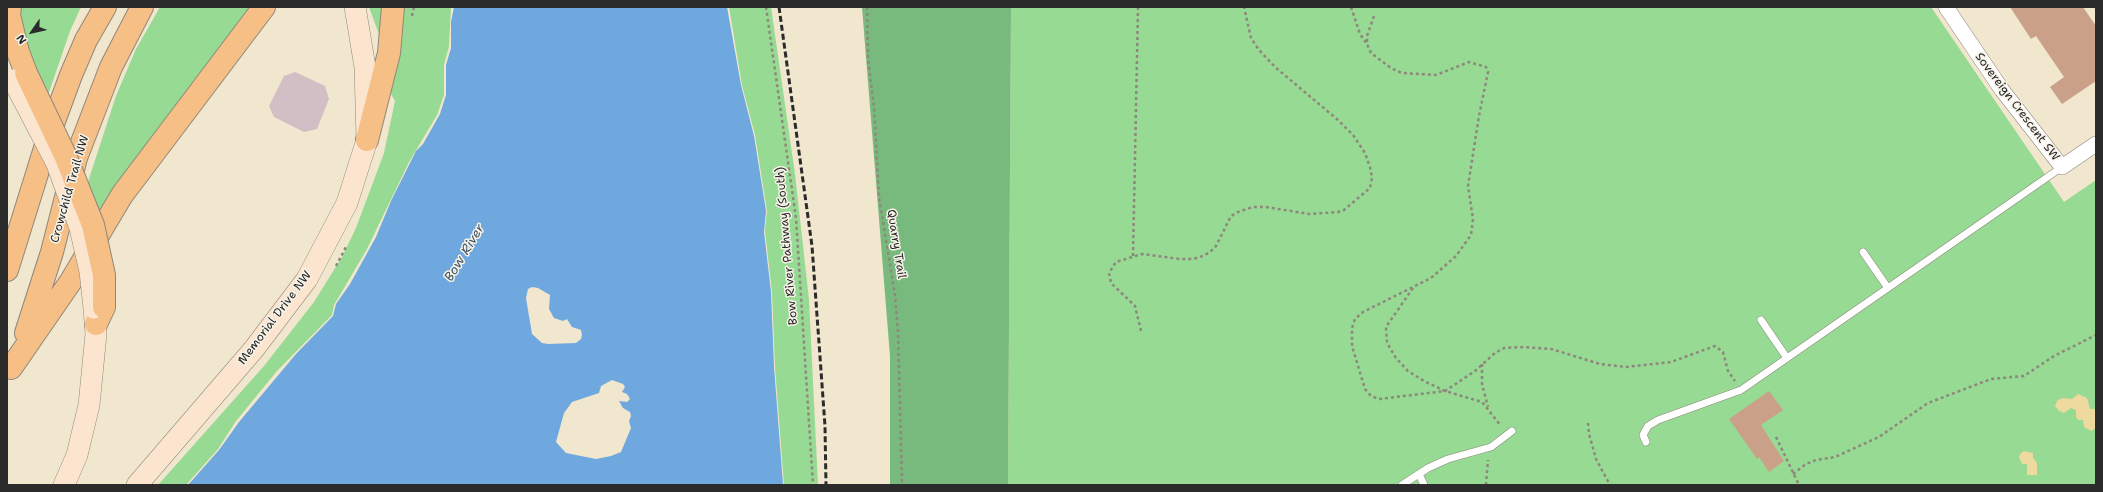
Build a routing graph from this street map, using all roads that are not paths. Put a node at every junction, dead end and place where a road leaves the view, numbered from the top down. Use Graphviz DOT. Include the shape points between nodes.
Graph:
graph roads {
  1 [pos="10,7"];
  2 [pos="105,7"];
  3 [pos="142,7"];
  4 [pos="264,7"];
  5 [pos="355,7"];
  6 [pos="393,7"];
  7 [pos="1946,7"];
  8 [pos="15,74"];
  9 [pos="367,140"];
  10 [pos="2096,144"];
  11 [pos="2062,167"];
  12 [pos="1863,252"];
  13 [pos="7,270"];
  14 [pos="1888,288"];
  15 [pos="98,313"];
  16 [pos="1761,320"];
  17 [pos="1787,358"];
  18 [pos="9,372"];
  19 [pos="1509,433"];
  20 [pos="1646,442"];
  21 [pos="1419,474"];
  22 [pos="64,485"];
  23 [pos="137,485"];
  24 [pos="1402,485"];
  25 [pos="1424,485"];
  1 -- 8 [label="highway" via="18,52"];
  2 -- 13 [label="highway" via="86,40 68,82"];
  3 -- 18 [label="highway, Crowchild Trail NW" via="111,67 76,158 52,252 31,319"];
  4 -- 18 [label="highway" via="122,196 71,281"];
  5 -- 9 [label="main road, Memorial Drive NW" via="365,67"];
  6 -- 9 [label="highway" via="389,53"];
  7 -- 11 [label="street, Sovereign Crescent SW" via="2002,90"];
  8 -- 15 [label="highway, bridge" via="65,155 93,225 104,275"];
  9 -- 23 [label="main road, Memorial Drive NW" via="347,203 307,279 254,348"];
  10 -- 11 [label="street"];
  11 -- 14 [label="lane"];
  12 -- 14 [label="lane"];
  14 -- 17 [label="lane"];
  15 -- 22 [label="main road" via="89,406 77,455"];
  16 -- 17 [label="lane"];
  17 -- 20 [label="lane" via="1741,390 1658,420 1648,426 1643,435"];
  19 -- 21 [label="lane" via="1491,447 1448,459"];
  21 -- 24 [label="lane"];
  21 -- 25 [label="lane"];
}
